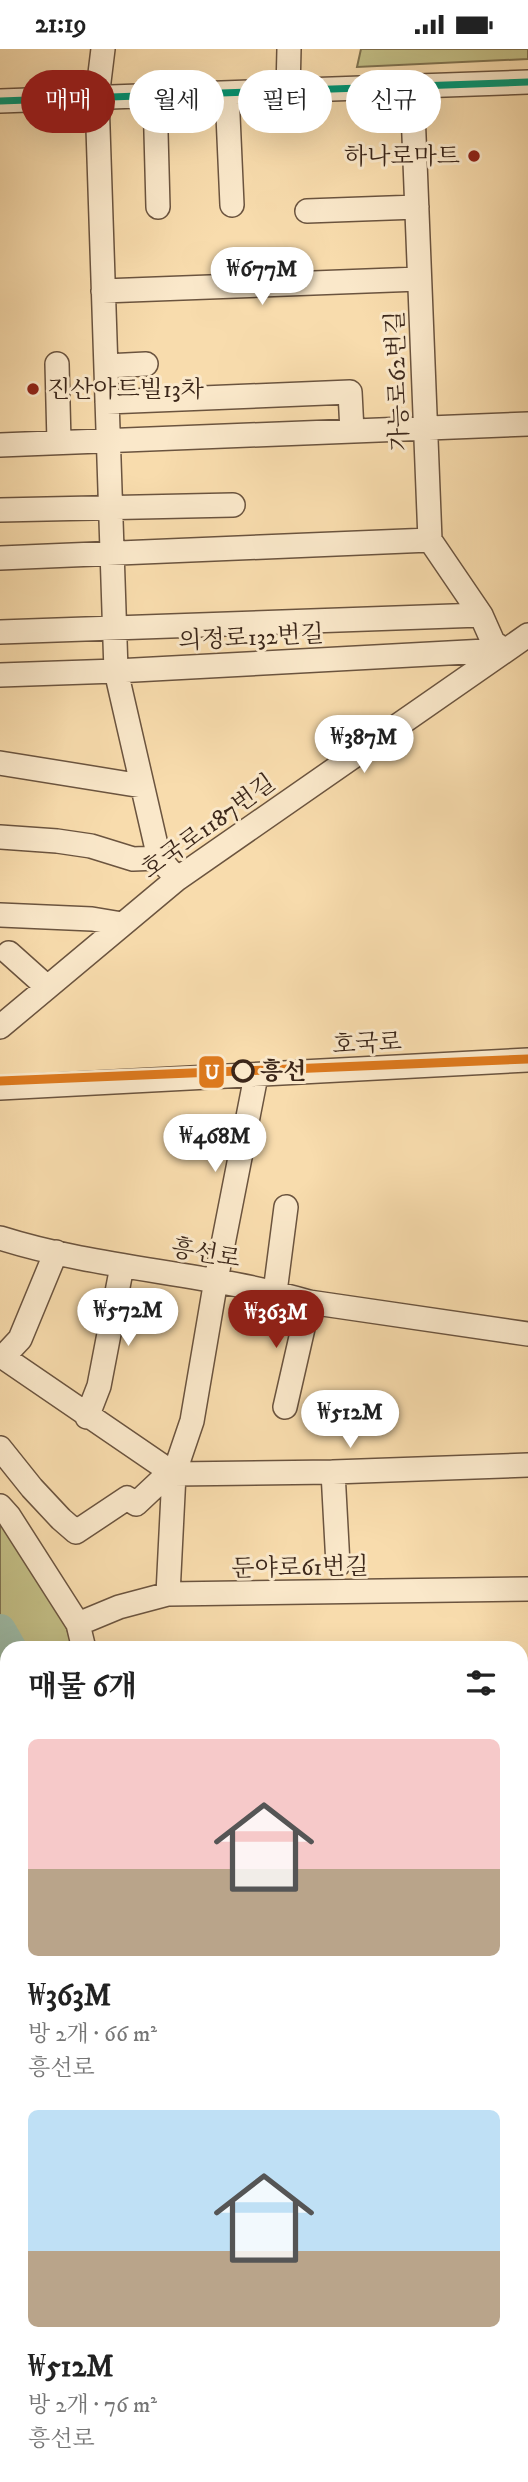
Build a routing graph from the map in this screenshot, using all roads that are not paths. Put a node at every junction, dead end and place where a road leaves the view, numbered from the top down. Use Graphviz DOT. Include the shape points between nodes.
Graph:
graph roads {
  1 [pos="103,49"];
  2 [pos="289,49"];
  3 [pos="100,70"];
  4 [pos="288,70"];
  5 [pos="528,82"];
  6 [pos="441,85"];
  7 [pos="238,92"];
  8 [pos="224,93"];
  9 [pos="227,93"];
  10 [pos="21,100"];
  11 [pos="0,101"];
  12 [pos="98,133"];
  13 [pos="156,133"];
  14 [pos="414,133"];
  15 [pos="232,205"];
  16 [pos="158,207"];
  17 [pos="417,207"];
  18 [pos="307,211"];
  19 [pos="419,279"];
  20 [pos="103,291"];
  21 [pos="57,364"];
  22 [pos="146,365"];
  23 [pos="106,366"];
  24 [pos="107,402"];
  25 [pos="528,424"];
  26 [pos="425,428"];
  27 [pos="352,431"];
  28 [pos="108,440"];
  29 [pos="59,442"];
  30 [pos="0,445"];
  31 [pos="233,505"];
  32 [pos="111,507"];
  33 [pos="0,510"];
  34 [pos="429,540"];
  35 [pos="112,553"];
  36 [pos="0,558"];
  37 [pos="481,615"];
  38 [pos="115,628"];
  39 [pos="0,632"];
  40 [pos="528,635"];
  41 [pos="504,650"];
  42 [pos="116,671"];
  43 [pos="0,675"];
  44 [pos="0,762"];
  45 [pos="142,786"];
  46 [pos="0,837"];
  47 [pos="159,858"];
  48 [pos="177,879"];
  49 [pos="0,915"];
  50 [pos="122,924"];
  51 [pos="9,953"];
  52 [pos="47,987"];
  53 [pos="0,1027"];
  54 [pos="528,1060"];
  55 [pos="256,1076"];
  56 [pos="0,1088"];
  57 [pos="286,1207"];
  58 [pos="0,1238"];
  59 [pos="56,1252"];
  60 [pos="122,1266"];
  61 [pos="216,1280"];
  62 [pos="275,1292"];
  63 [pos="309,1302"];
  64 [pos="528,1334"];
  65 [pos="1,1356"];
  66 [pos="285,1407"];
  67 [pos="87,1416"];
  68 [pos="0,1448"];
  69 [pos="528,1465"];
  70 [pos="333,1472"];
  71 [pos="171,1473"];
  72 [pos="0,1506"];
  73 [pos="338,1565"];
  74 [pos="528,1589"];
  75 [pos="168,1594"];
  76 [pos="78,1624"];
  77 [pos="82,1641"];
  1 -- 3 [label="street"];
  2 -- 4 [label="street"];
  5 -- 6 [label="street"];
  7 -- 9 [label="street"];
  8 -- 9 [label="street"];
  9 -- 15 [label="street"];
  10 -- 11 [label="street"];
  12 -- 20 [label="street"];
  13 -- 16 [label="street"];
  14 -- 17 [label="street, 가능로62번길"];
  17 -- 18 [label="street"];
  17 -- 19 [label="street, 가능로62번길"];
  19 -- 20 [label="street"];
  19 -- 26 [label="street, 가능로62번길"];
  20 -- 23 [label="street"];
  21 -- 29 [label="street"];
  22 -- 23 [label="street"];
  23 -- 24 [label="street"];
  24 -- 27 [label="street" via="350,391"];
  24 -- 28 [label="street"];
  25 -- 26 [label="street"];
  26 -- 27 [label="street"];
  26 -- 34 [label="street, 가능로62번길"];
  27 -- 28 [label="street"];
  28 -- 29 [label="street"];
  28 -- 32 [label="street"];
  29 -- 30 [label="street"];
  31 -- 32 [label="street"];
  32 -- 33 [label="street"];
  32 -- 35 [label="street"];
  34 -- 35 [label="street"];
  34 -- 37 [label="street"];
  35 -- 36 [label="street"];
  35 -- 38 [label="street"];
  37 -- 38 [label="street"];
  37 -- 41 [label="street" via="493,642"];
  38 -- 39 [label="street"];
  38 -- 42 [label="street"];
  40 -- 41 [label="street, 호국로1187번길"];
  41 -- 42 [label="street, 의정로132번길"];
  41 -- 48 [label="street, 호국로1187번길"];
  42 -- 43 [label="street, 의정로132번길"];
  42 -- 45 [label="street"];
  44 -- 45 [label="street"];
  45 -- 47 [label="street"];
  46 -- 47 [label="street" via="91,846 133,859"];
  47 -- 48 [label="street"];
  48 -- 50 [label="street, 호국로1187번길"];
  49 -- 50 [label="street"];
  50 -- 52 [label="street, 호국로1187번길"];
  51 -- 52 [label="street"];
  52 -- 53 [label="street, 호국로1187번길"];
  54 -- 55 [label="street, 호국로"];
  55 -- 56 [label="street, 호국로"];
  55 -- 61 [label="street"];
  57 -- 62 [label="street"];
  58 -- 59 [label="street, 흥선로"];
  59 -- 60 [label="street, 흥선로"];
  59 -- 65 [label="street" via="20,1339"];
  60 -- 61 [label="street, 흥선로"];
  60 -- 67 [label="street" via="99,1386"];
  61 -- 62 [label="street, 흥선로"];
  61 -- 71 [label="street" via="192,1421"];
  62 -- 63 [label="street, 흥선로"];
  63 -- 64 [label="street, 흥선로"];
  63 -- 66 [label="street"];
  65 -- 67 [label="street"];
  67 -- 71 [label="street"];
  68 -- 71 [label="street" via="76,1532 127,1498 136,1504"];
  69 -- 70 [label="street"];
  70 -- 71 [label="street"];
  70 -- 73 [label="street"];
  71 -- 75 [label="street"];
  72 -- 76 [label="street"];
  74 -- 75 [label="street, 둔야로61번길"];
  75 -- 76 [label="street, 둔야로61번길"];
  76 -- 77 [label="street"];
}
